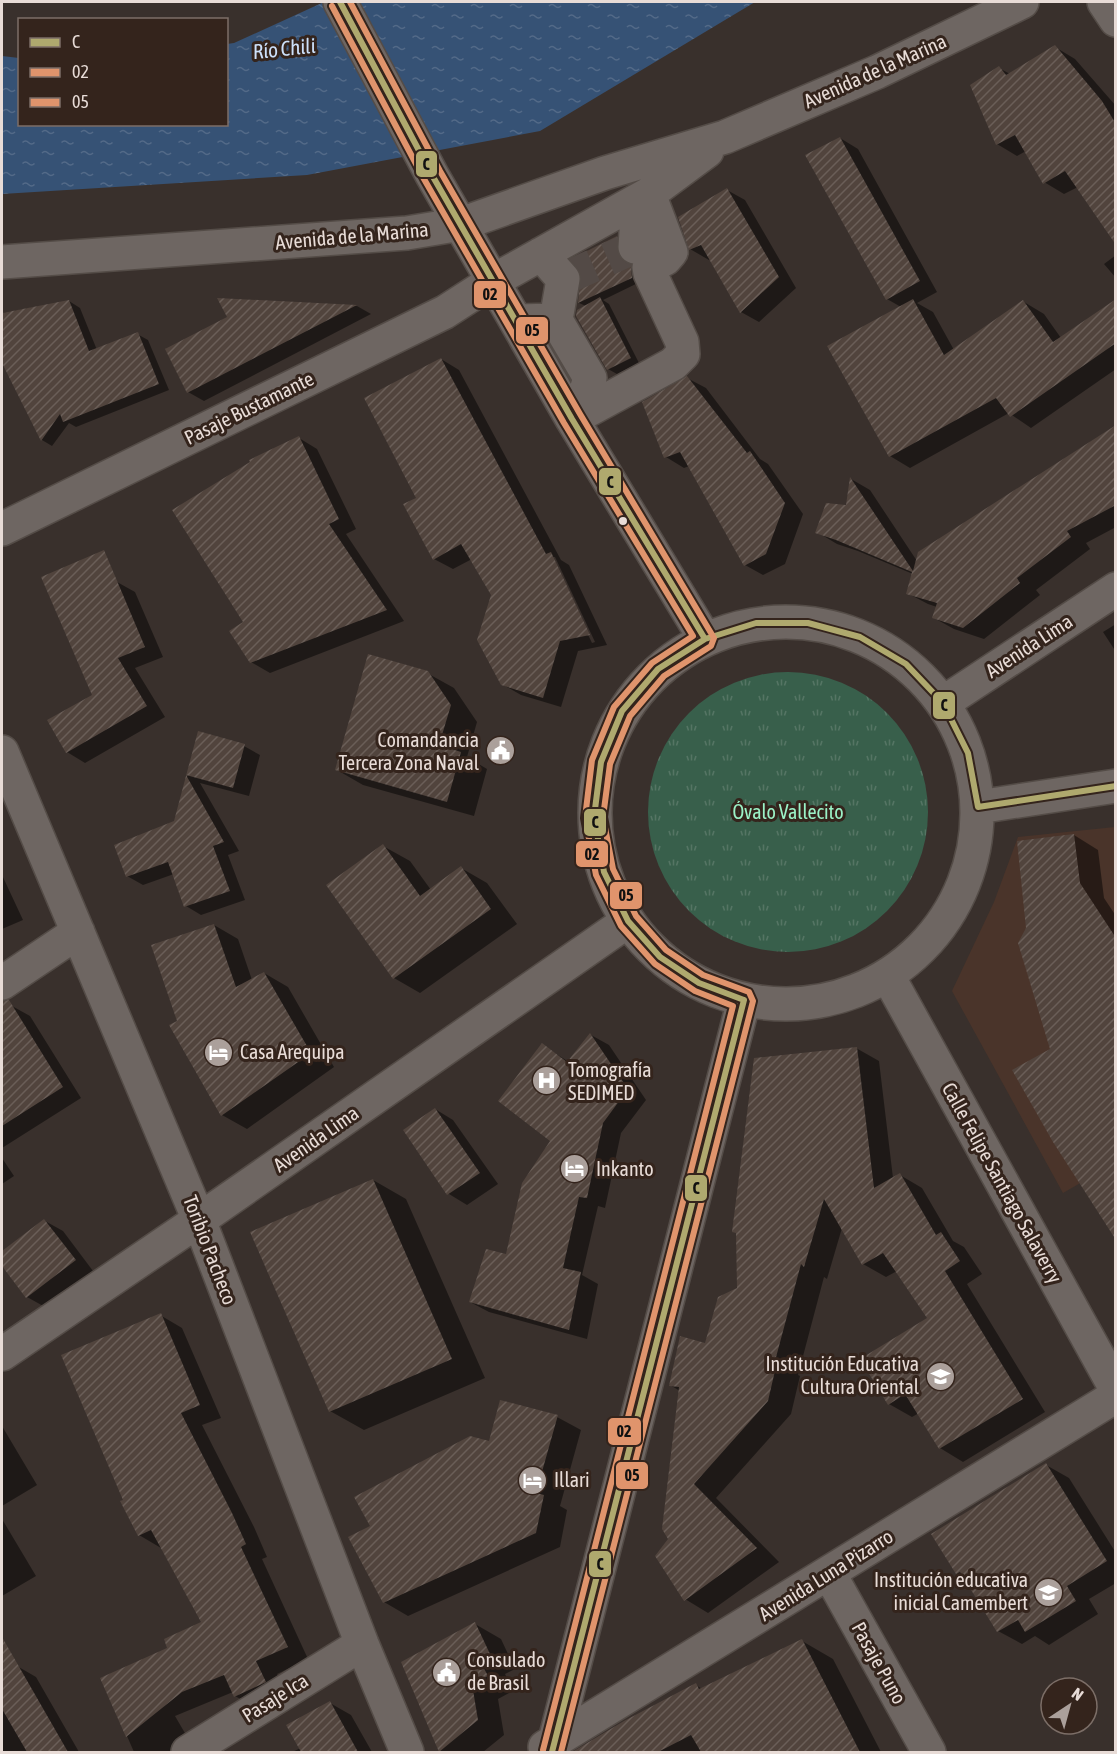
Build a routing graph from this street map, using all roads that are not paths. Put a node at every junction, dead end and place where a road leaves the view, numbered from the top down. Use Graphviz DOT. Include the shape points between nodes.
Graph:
graph roads {
  1 [pos="340,2"];
  2 [pos="1022,2"];
  3 [pos="1104,2"];
  4 [pos="1116,20"];
  5 [pos="725,137"];
  6 [pos="644,197"];
  7 [pos="461,224"];
  8 [pos="635,247"];
  9 [pos="541,254"];
  10 [pos="2,262"];
  11 [pos="494,280"];
  12 [pos="556,320"];
  13 [pos="517,321"];
  14 [pos="575,417"];
  15 [pos="2,529"];
  16 [pos="1116,589"];
  17 [pos="705,639"];
  18 [pos="943,703"];
  19 [pos="2,752"];
  20 [pos="1116,786"];
  21 [pos="978,807"];
  22 [pos="628,921"];
  23 [pos="78,932"];
  24 [pos="888,976"];
  25 [pos="2,983"];
  26 [pos="744,1000"];
  27 [pos="199,1220"];
  28 [pos="2,1354"];
  29 [pos="1116,1389"];
  30 [pos="1116,1396"];
  31 [pos="829,1573"];
  32 [pos="362,1644"];
  33 [pos="548,1749"];
  34 [pos="188,1752"];
  35 [pos="407,1752"];
  36 [pos="929,1752"];
  1 -- 7 [label="street"];
  2 -- 5 [label="street, Avenida de la Marina" via="877,72"];
  3 -- 4 [label="street"];
  5 -- 6 [label="street, Avenida de la Marina"];
  5 -- 7 [label="street, Avenida de la Marina" via="605,173"];
  6 -- 8 [label="street"];
  6 -- 9 [label="street, Avenida de la Marina"];
  6 -- 14 [label="street" via="671,252 650,267 650,273 682,342 683,354 673,364"];
  7 -- 10 [label="street, Avenida de la Marina" via="407,233"];
  7 -- 11 [label="street"];
  9 -- 11 [label="street, Avenida de la Marina"];
  9 -- 12 [label="street" via="563,279"];
  11 -- 13 [label="street"];
  11 -- 15 [label="street, Pasaje Bustamante" via="445,312"];
  12 -- 13 [label="street"];
  12 -- 14 [label="street" via="590,378"];
  13 -- 14 [label="street"];
  14 -- 17 [label="street"];
  16 -- 18 [label="street, Avenida Lima"];
  17 -- 18 [label="street" via="756,623 808,623 860,637 906,664"];
  17 -- 22 [label="street" via="658,669 622,711 601,762 594,817 604,872"];
  18 -- 21 [label="street" via="968,753"];
  19 -- 23 [label="street, Toribio Pacheco"];
  20 -- 21 [label="street"];
  21 -- 24 [label="street" via="975,848 964,886 945,921 920,952"];
  22 -- 26 [label="street" via="660,957 699,983"];
  22 -- 27 [label="street, Avenida Lima"];
  23 -- 25 [label="street"];
  23 -- 27 [label="street, Toribio Pacheco"];
  24 -- 26 [label="street" via="854,992 818,1002"];
  24 -- 29 [label="street, Calle Felipe Santiago Salaverry"];
  26 -- 33 [label="street"];
  27 -- 28 [label="street, Avenida Lima"];
  27 -- 32 [label="street, Toribio Pacheco"];
  30 -- 31 [label="street, Avenida Luna Pizarro"];
  31 -- 33 [label="street, Avenida Luna Pizarro"];
  31 -- 36 [label="street, Pasaje Puno"];
  32 -- 34 [label="street, Pasaje Ica"];
  32 -- 35 [label="street, Toribio Pacheco"];
}
